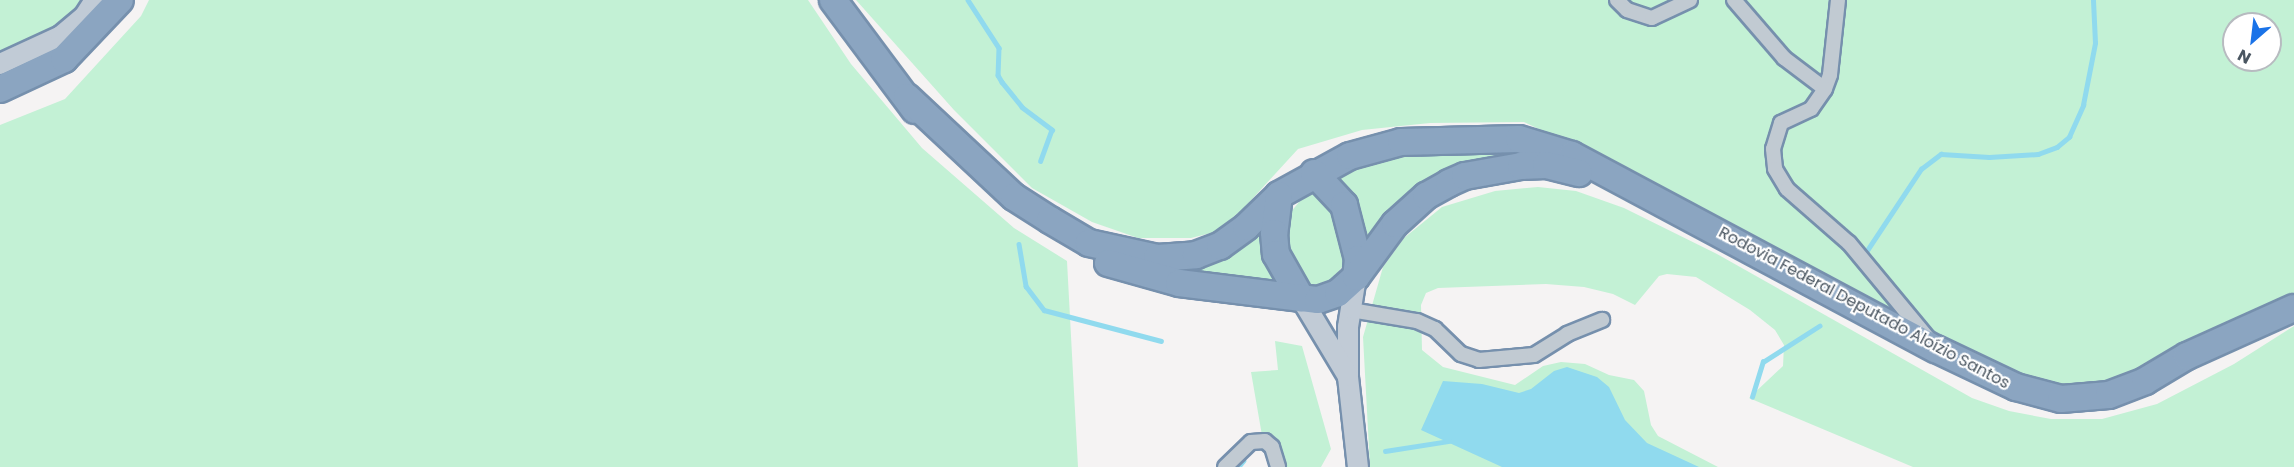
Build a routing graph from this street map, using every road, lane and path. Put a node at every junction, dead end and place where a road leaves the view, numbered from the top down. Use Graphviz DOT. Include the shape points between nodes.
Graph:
graph roads {
  1 [pos="95,0"];
  2 [pos="120,0"];
  3 [pos="833,0"];
  4 [pos="1617,0"];
  5 [pos="1690,0"];
  6 [pos="1734,0"];
  7 [pos="1838,0"];
  8 [pos="0,64"];
  9 [pos="0,89"];
  10 [pos="1825,89"];
  11 [pos="907,98"];
  12 [pos="1314,173"];
  13 [pos="1638,188"];
  14 [pos="1279,195"];
  15 [pos="1356,277"];
  16 [pos="1301,298"];
  17 [pos="2294,308"];
  18 [pos="1351,310"];
  19 [pos="1602,320"];
  20 [pos="1936,349"];
  21 [pos="1348,377"];
  22 [pos="1226,467"];
  23 [pos="1278,467"];
  24 [pos="1358,467"];
  1 -- 8 [label="main road" via="84,17 61,36"];
  2 -- 9 [label="highway" via="64,59"];
  3 -- 11 [label="highway, Rodovia Federal Deputado Aloízio Santos"];
  4 -- 5 [label="street" via="1627,10 1652,18"];
  6 -- 10 [label="street" via="1785,58"];
  7 -- 10 [label="street"];
  10 -- 20 [label="street" via="1811,109 1781,123 1773,149 1775,169 1787,189 1849,243"];
  11 -- 14 [label="highway, Rodovia Federal Deputado Aloízio Santos" via="1014,196 1089,243 1117,252 1157,258 1196,255 1232,239"];
  11 -- 16 [label="highway, Rodovia Federal Deputado Aloízio Santos" via="946,152 984,186 1038,226 1090,256 1122,269 1179,283"];
  12 -- 13 [label="highway, Rodovia Federal Deputado Aloízio Santos" via="1350,156 1401,142 1519,139 1572,155"];
  12 -- 14 [label="highway, Rodovia Federal Deputado Aloízio Santos"];
  12 -- 15 [label="highway" via="1344,205 1358,259"];
  13 -- 15 [label="highway, Rodovia Federal Deputado Aloízio Santos" via="1546,165 1466,176 1426,196 1395,224"];
  13 -- 20 [label="highway, Rodovia Federal Deputado Aloízio Santos"];
  14 -- 16 [label="highway" via="1274,233 1276,254"];
  15 -- 16 [label="highway, Rodovia Federal Deputado Aloízio Santos" via="1338,293 1318,300"];
  15 -- 18 [label="main road"];
  16 -- 21 [label="main road"];
  17 -- 20 [label="highway, Rodovia Federal Deputado Aloízio Santos" via="2187,356 2145,381 2088,399 2061,399 2016,387"];
  18 -- 19 [label="street" via="1417,321 1435,329 1461,354 1479,360 1533,355 1567,334"];
  18 -- 21 [label="main road"];
  21 -- 24 [label="main road"];
  22 -- 23 [label="street" via="1251,442 1264,441 1272,447"];
}
